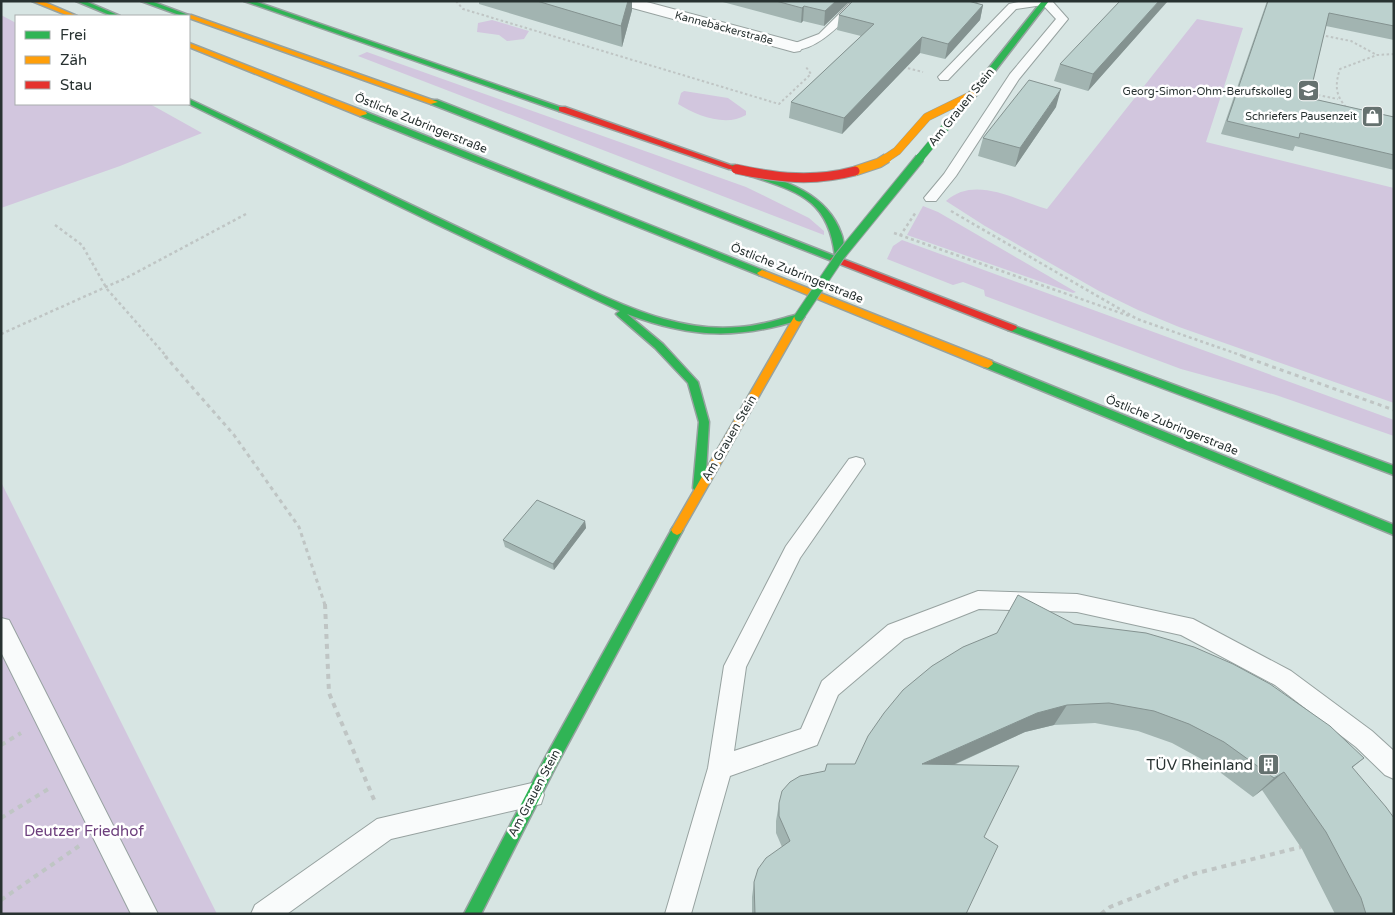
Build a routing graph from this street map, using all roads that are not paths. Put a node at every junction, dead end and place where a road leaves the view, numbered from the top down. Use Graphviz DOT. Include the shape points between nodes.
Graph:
graph roads {
  1 [pos="79,1"];
  2 [pos="144,1"];
  3 [pos="180,1"];
  4 [pos="247,1"];
  5 [pos="624,1"];
  6 [pos="1046,1"];
  7 [pos="30,3"];
  8 [pos="853,6"];
  9 [pos="46,15"];
  10 [pos="71,15"];
  11 [pos="114,15"];
  12 [pos="185,15"];
  13 [pos="190,17"];
  14 [pos="190,45"];
  15 [pos="794,47"];
  16 [pos="944,78"];
  17 [pos="393,86"];
  18 [pos="972,95"];
  19 [pos="190,101"];
  20 [pos="342,118"];
  21 [pos="456,152"];
  22 [pos="736,169"];
  23 [pos="926,201"];
  24 [pos="840,256"];
  25 [pos="596,296"];
  26 [pos="799,317"];
  27 [pos="856,464"];
  28 [pos="1394,471"];
  29 [pos="699,488"];
  30 [pos="1394,530"];
  31 [pos="1,627"];
  32 [pos="1394,767"];
  33 [pos="720,768"];
  34 [pos="532,795"];
  35 [pos="386,828"];
  36 [pos="145,914"];
  37 [pos="264,914"];
  38 [pos="472,914"];
  39 [pos="678,914"];
  1 -- 11 [label="main road"];
  2 -- 12 [label="main road, Östliche Zubringerstraße"];
  3 -- 17 [label="main road"];
  4 -- 22 [label="main road"];
  5 -- 15 [label="street, Kannebäckerstraße"];
  6 -- 16 [label="lane" via="1013,6"];
  6 -- 18 [label="main road, Am Grauen Stein"];
  6 -- 23 [label="lane, Am Grauen Stein" via="1062,19 1014,77 949,176"];
  7 -- 9 [label="main road"];
  7 -- 10 [label="main road"];
  8 -- 15 [label="lane" via="822,36"];
  13 -- 17 [label="main road, Östliche Zubringerstraße"];
  14 -- 21 [label="main road, Östliche Zubringerstraße"];
  17 -- 28 [label="main road, Östliche Zubringerstraße" via="1096,360"];
  18 -- 22 [label="main road, bridge" via="927,117 897,151 879,163 834,178 780,179"];
  18 -- 24 [label="main road, Am Grauen Stein, bridge"];
  19 -- 25 [label="main road"];
  20 -- 21 [label="main road"];
  21 -- 30 [label="main road, Östliche Zubringerstraße" via="947,347"];
  22 -- 24 [label="main road, bridge" via="805,194 827,210 840,232"];
  24 -- 26 [label="main road, Am Grauen Stein, bridge"];
  25 -- 26 [label="main road" via="654,320 699,329 729,332 758,329"];
  25 -- 29 [label="main road" via="659,346 693,382 704,422"];
  26 -- 29 [label="main road, Am Grauen Stein"];
  27 -- 33 [label="lane" via="793,552 735,666"];
  29 -- 34 [label="main road, Am Grauen Stein"];
  31 -- 36 [label="lane"];
  32 -- 33 [label="lane" via="1364,739 1283,678 1185,626 1077,603 978,600 896,632 830,688 809,737"];
  33 -- 39 [label="lane"];
  34 -- 35 [label="lane"];
  34 -- 38 [label="main road, Am Grauen Stein"];
  35 -- 37 [label="lane"];
}
